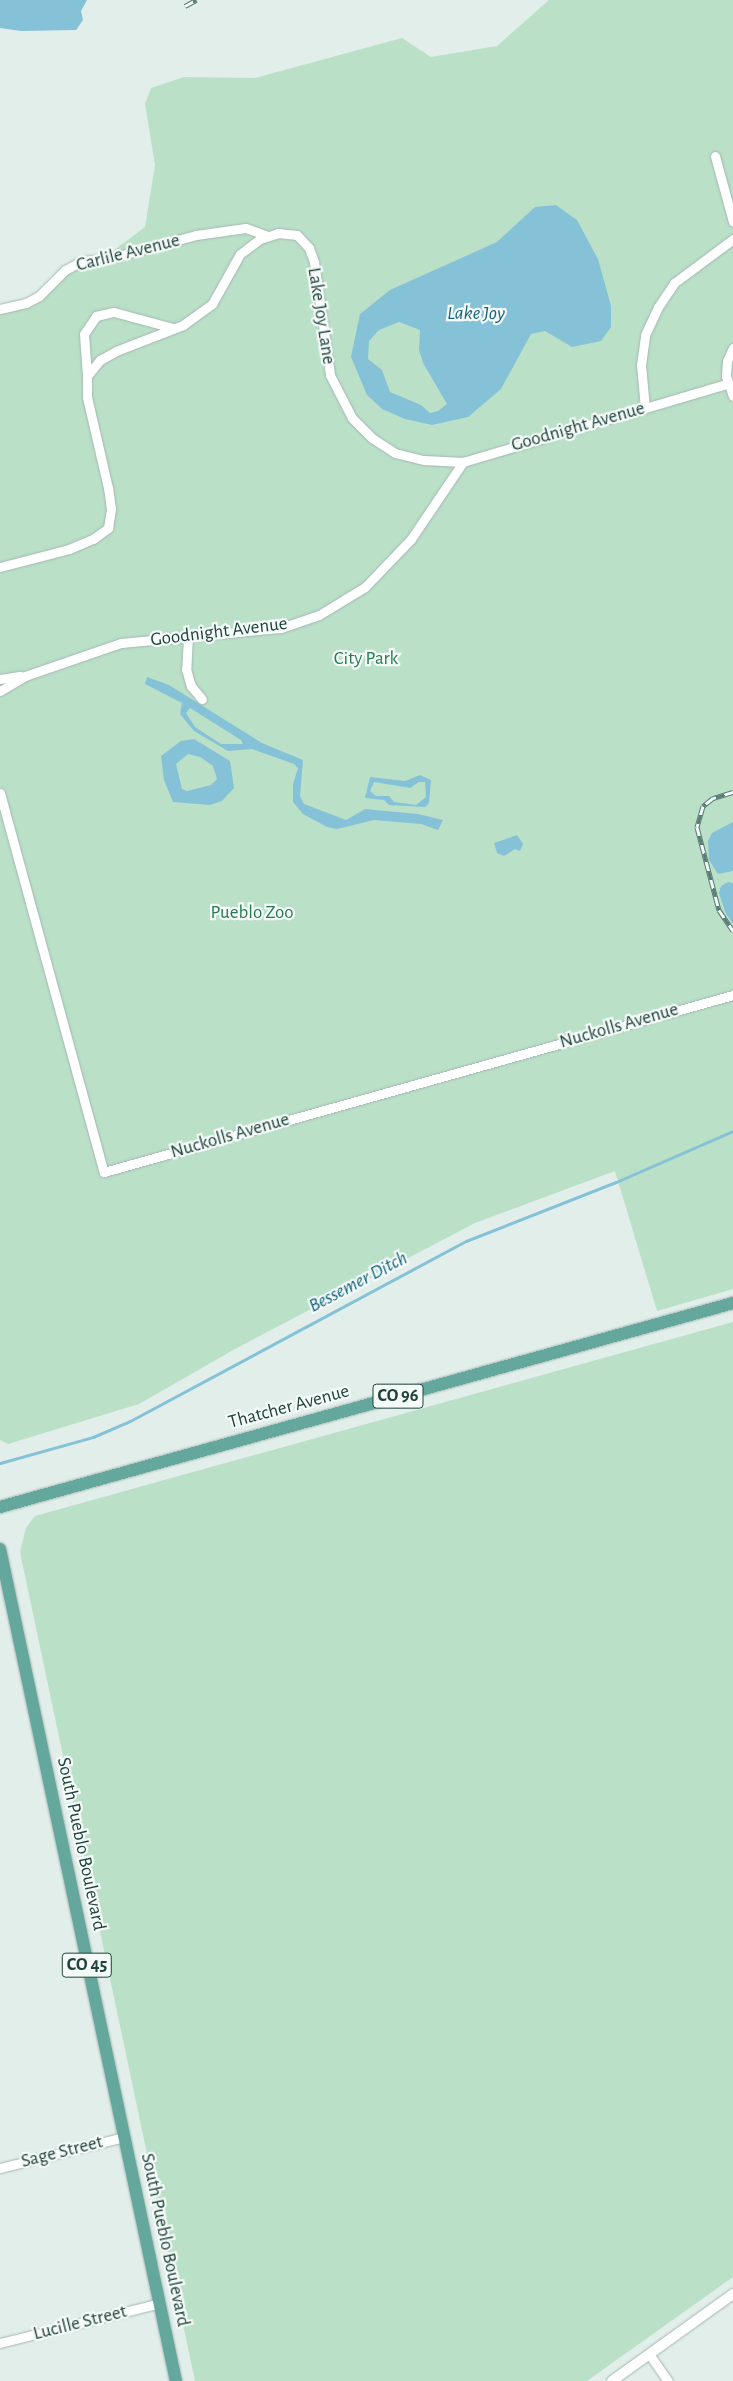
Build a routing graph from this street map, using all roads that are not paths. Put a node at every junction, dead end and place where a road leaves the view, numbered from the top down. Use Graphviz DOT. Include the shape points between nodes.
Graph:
graph roads {
  1 [pos="715,156"];
  2 [pos="733,222"];
  3 [pos="268,236"];
  4 [pos="733,239"];
  5 [pos="0,309"];
  6 [pos="173,328"];
  7 [pos="733,348"];
  8 [pos="87,376"];
  9 [pos="727,384"];
  10 [pos="733,396"];
  11 [pos="644,408"];
  12 [pos="464,462"];
  13 [pos="0,567"];
  14 [pos="188,636"];
  15 [pos="25,676"];
  16 [pos="0,679"];
  17 [pos="0,691"];
  18 [pos="202,699"];
  19 [pos="0,794"];
  20 [pos="733,995"];
  21 [pos="733,1303"];
  22 [pos="0,1507"];
  23 [pos="0,1549"];
  24 [pos="124,2137"];
  25 [pos="0,2168"];
  26 [pos="733,2294"];
  27 [pos="160,2303"];
  28 [pos="0,2343"];
  29 [pos="649,2354"];
  30 [pos="176,2381"];
  31 [pos="612,2381"];
  32 [pos="668,2381"];
  1 -- 2 [label="street"];
  3 -- 5 [label="street, Carlile Avenue" via="246,228 196,235 107,259 82,261 65,270 39,296 26,303"];
  3 -- 6 [label="street" via="240,254 212,304"];
  3 -- 12 [label="street, Lake Joy Lane" via="278,233 297,236 309,248 314,262 330,375 352,418 372,438 395,452 424,460"];
  4 -- 11 [label="street" via="674,283 658,307 645,335 641,365"];
  6 -- 8 [label="street" via="116,350 100,360"];
  6 -- 8 [label="street" via="114,312 96,316 84,334"];
  7 -- 9 [label="street" via="727,361"];
  8 -- 13 [label="street" via="87,397 111,509 108,528 93,539 69,549"];
  9 -- 10 [label="street"];
  9 -- 11 [label="street, Goodnight Avenue"];
  11 -- 12 [label="street, Goodnight Avenue"];
  12 -- 14 [label="street, Goodnight Avenue" via="410,538 365,587 319,615 281,628"];
  14 -- 15 [label="street, Goodnight Avenue" via="121,643"];
  14 -- 18 [label="street" via="186,669 191,686"];
  15 -- 16 [label="street"];
  15 -- 17 [label="street, Goodnight Avenue"];
  19 -- 20 [label="street, Nuckolls Avenue" via="104,1172"];
  21 -- 22 [label="main road, Thatcher Avenue / CO 96"];
  23 -- 24 [label="main road, South Pueblo Boulevard / CO 45"];
  24 -- 25 [label="street, Sage Street"];
  24 -- 27 [label="main road, South Pueblo Boulevard / CO 45"];
  26 -- 29 [label="street"];
  27 -- 28 [label="street, Lucille Street"];
  27 -- 30 [label="main road, South Pueblo Boulevard / CO 45"];
  29 -- 31 [label="street"];
  29 -- 32 [label="street"];
}
